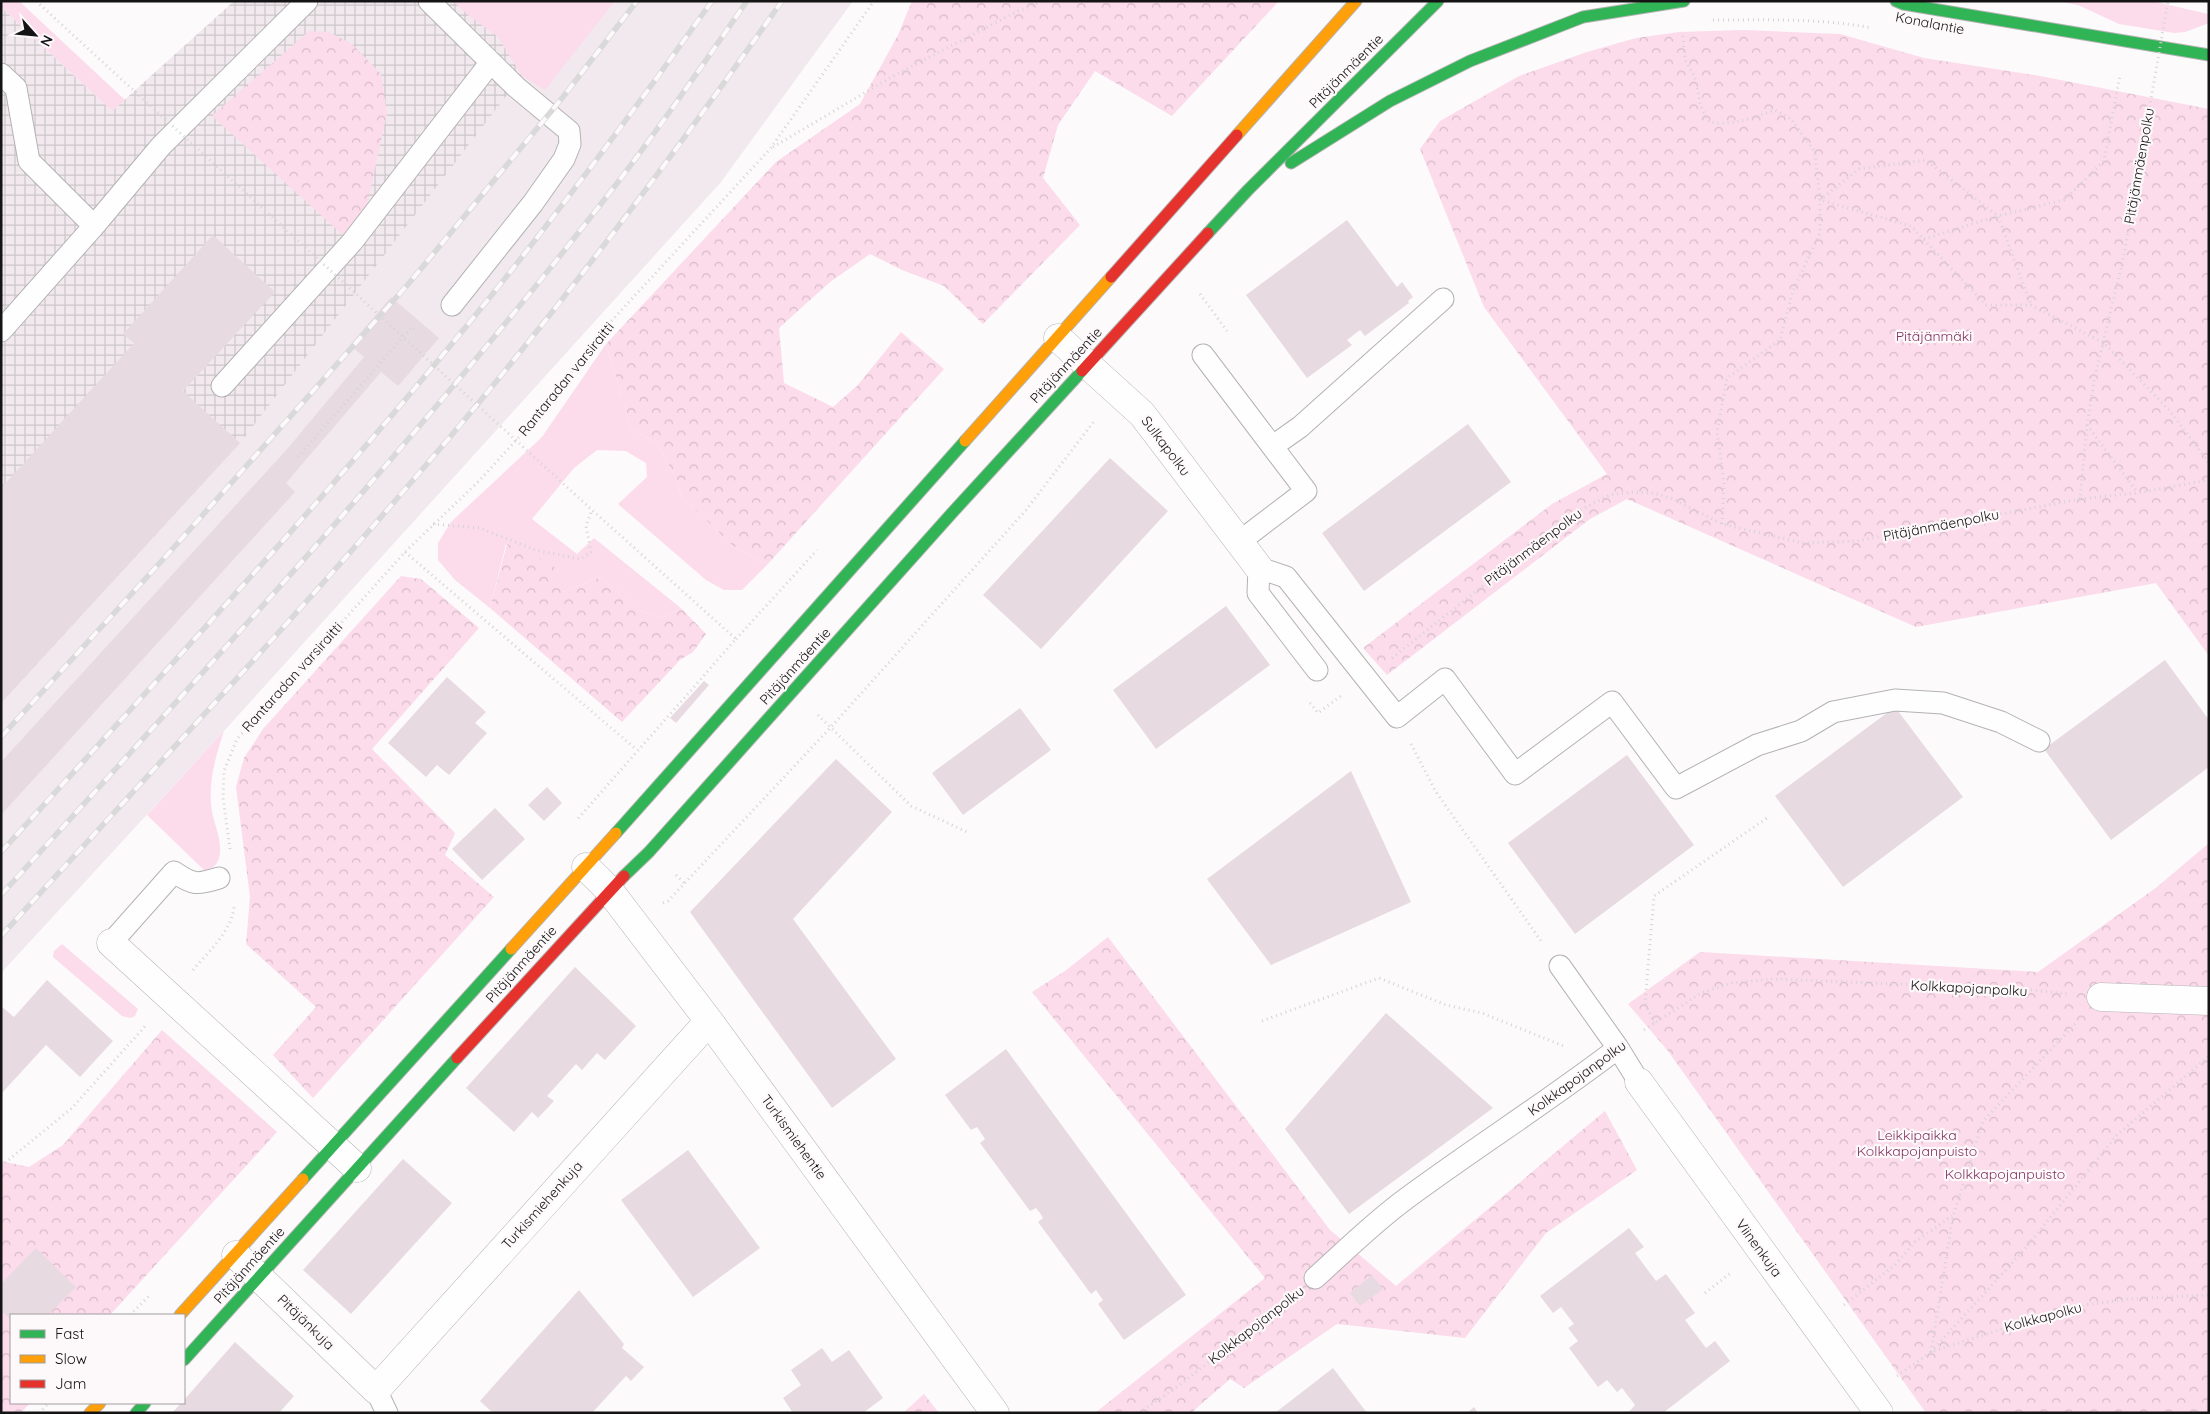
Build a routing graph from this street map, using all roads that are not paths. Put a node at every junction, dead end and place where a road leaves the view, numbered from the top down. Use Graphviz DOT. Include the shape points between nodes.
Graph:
graph roads {
  1 [pos="307,1"];
  2 [pos="429,1"];
  3 [pos="1356,1"];
  4 [pos="1438,1"];
  5 [pos="1684,1"];
  6 [pos="1895,3"];
  7 [pos="2209,55"];
  8 [pos="491,62"];
  9 [pos="1,74"];
  10 [pos="1248,190"];
  11 [pos="94,226"];
  12 [pos="1443,299"];
  13 [pos="452,305"];
  14 [pos="1,331"];
  15 [pos="1058,338"];
  16 [pos="1204,355"];
  17 [pos="1088,364"];
  18 [pos="222,386"];
  19 [pos="1273,446"];
  20 [pos="1239,542"];
  21 [pos="1259,568"];
  22 [pos="1317,670"];
  23 [pos="2039,741"];
  24 [pos="586,867"];
  25 [pos="219,878"];
  26 [pos="609,890"];
  27 [pos="111,943"];
  28 [pos="1560,966"];
  29 [pos="2101,997"];
  30 [pos="2209,1001"];
  31 [pos="709,1021"];
  32 [pos="1618,1048"];
  33 [pos="1639,1082"];
  34 [pos="332,1145"];
  35 [pos="357,1168"];
  36 [pos="236,1255"];
  37 [pos="259,1277"];
  38 [pos="1315,1278"];
  39 [pos="181,1314"];
  40 [pos="185,1359"];
  41 [pos="381,1402"];
  42 [pos="99,1404"];
  43 [pos="90,1413"];
  44 [pos="995,1413"];
  45 [pos="1879,1413"];
  1 -- 11 [label="lane" via="161,146"];
  2 -- 8 [label="lane"];
  3 -- 15 [label="main road, Pitäjänmäentie"];
  4 -- 10 [label="main road, Pitäjänmäentie"];
  5 -- 10 [label="main road" via="1583,17 1470,61 1390,101"];
  6 -- 7 [label="main road, Konalantie"];
  8 -- 13 [label="lane" via="569,131 570,144 564,159 533,203"];
  8 -- 18 [label="lane" via="352,242"];
  9 -- 11 [label="lane" via="16,88 29,161"];
  10 -- 17 [label="main road, Pitäjänmäentie"];
  11 -- 14 [label="lane"];
  12 -- 19 [label="lane" via="1300,427"];
  15 -- 17 [label="street, Sulkapolku"];
  15 -- 24 [label="main road, Pitäjänmäentie"];
  16 -- 19 [label="lane"];
  17 -- 20 [label="street, Sulkapolku" via="1142,414"];
  17 -- 26 [label="main road, Pitäjänmäentie" via="649,852"];
  19 -- 20 [label="lane" via="1306,491"];
  20 -- 21 [label="street, Sulkapolku"];
  21 -- 22 [label="lane" via="1258,594"];
  21 -- 23 [label="lane" via="1286,577 1397,717 1445,679 1516,774 1612,702 1676,788 1757,745 1801,730 1834,712 1895,700 1943,703 2001,722"];
  24 -- 26 [label="street, Turkismiehentie"];
  24 -- 34 [label="main road, Pitäjänmäentie"];
  25 -- 27 [label="lane" via="200,884 190,883 174,872"];
  26 -- 31 [label="street, Turkismiehentie"];
  26 -- 35 [label="main road, Pitäjänmäentie"];
  27 -- 34 [label="street"];
  28 -- 32 [label="lane"];
  29 -- 30 [label="street"];
  31 -- 41 [label="street, Turkismiehenkuja"];
  31 -- 44 [label="street, Turkismiehentie"];
  32 -- 33 [label="lane"];
  32 -- 38 [label="lane, Kolkkapojanpolku" via="1406,1198"];
  33 -- 45 [label="street, Viinenkuja"];
  34 -- 35 [label="street"];
  34 -- 36 [label="main road, Pitäjänmäentie"];
  35 -- 37 [label="main road, Pitäjänmäentie"];
  36 -- 37 [label="street, Pitäjänkuja"];
  36 -- 39 [label="main road, Pitäjänmäentie"];
  37 -- 40 [label="main road, Pitäjänmäentie"];
  37 -- 41 [label="street, Pitäjänkuja"];
  42 -- 43 [label="main road"];
}
